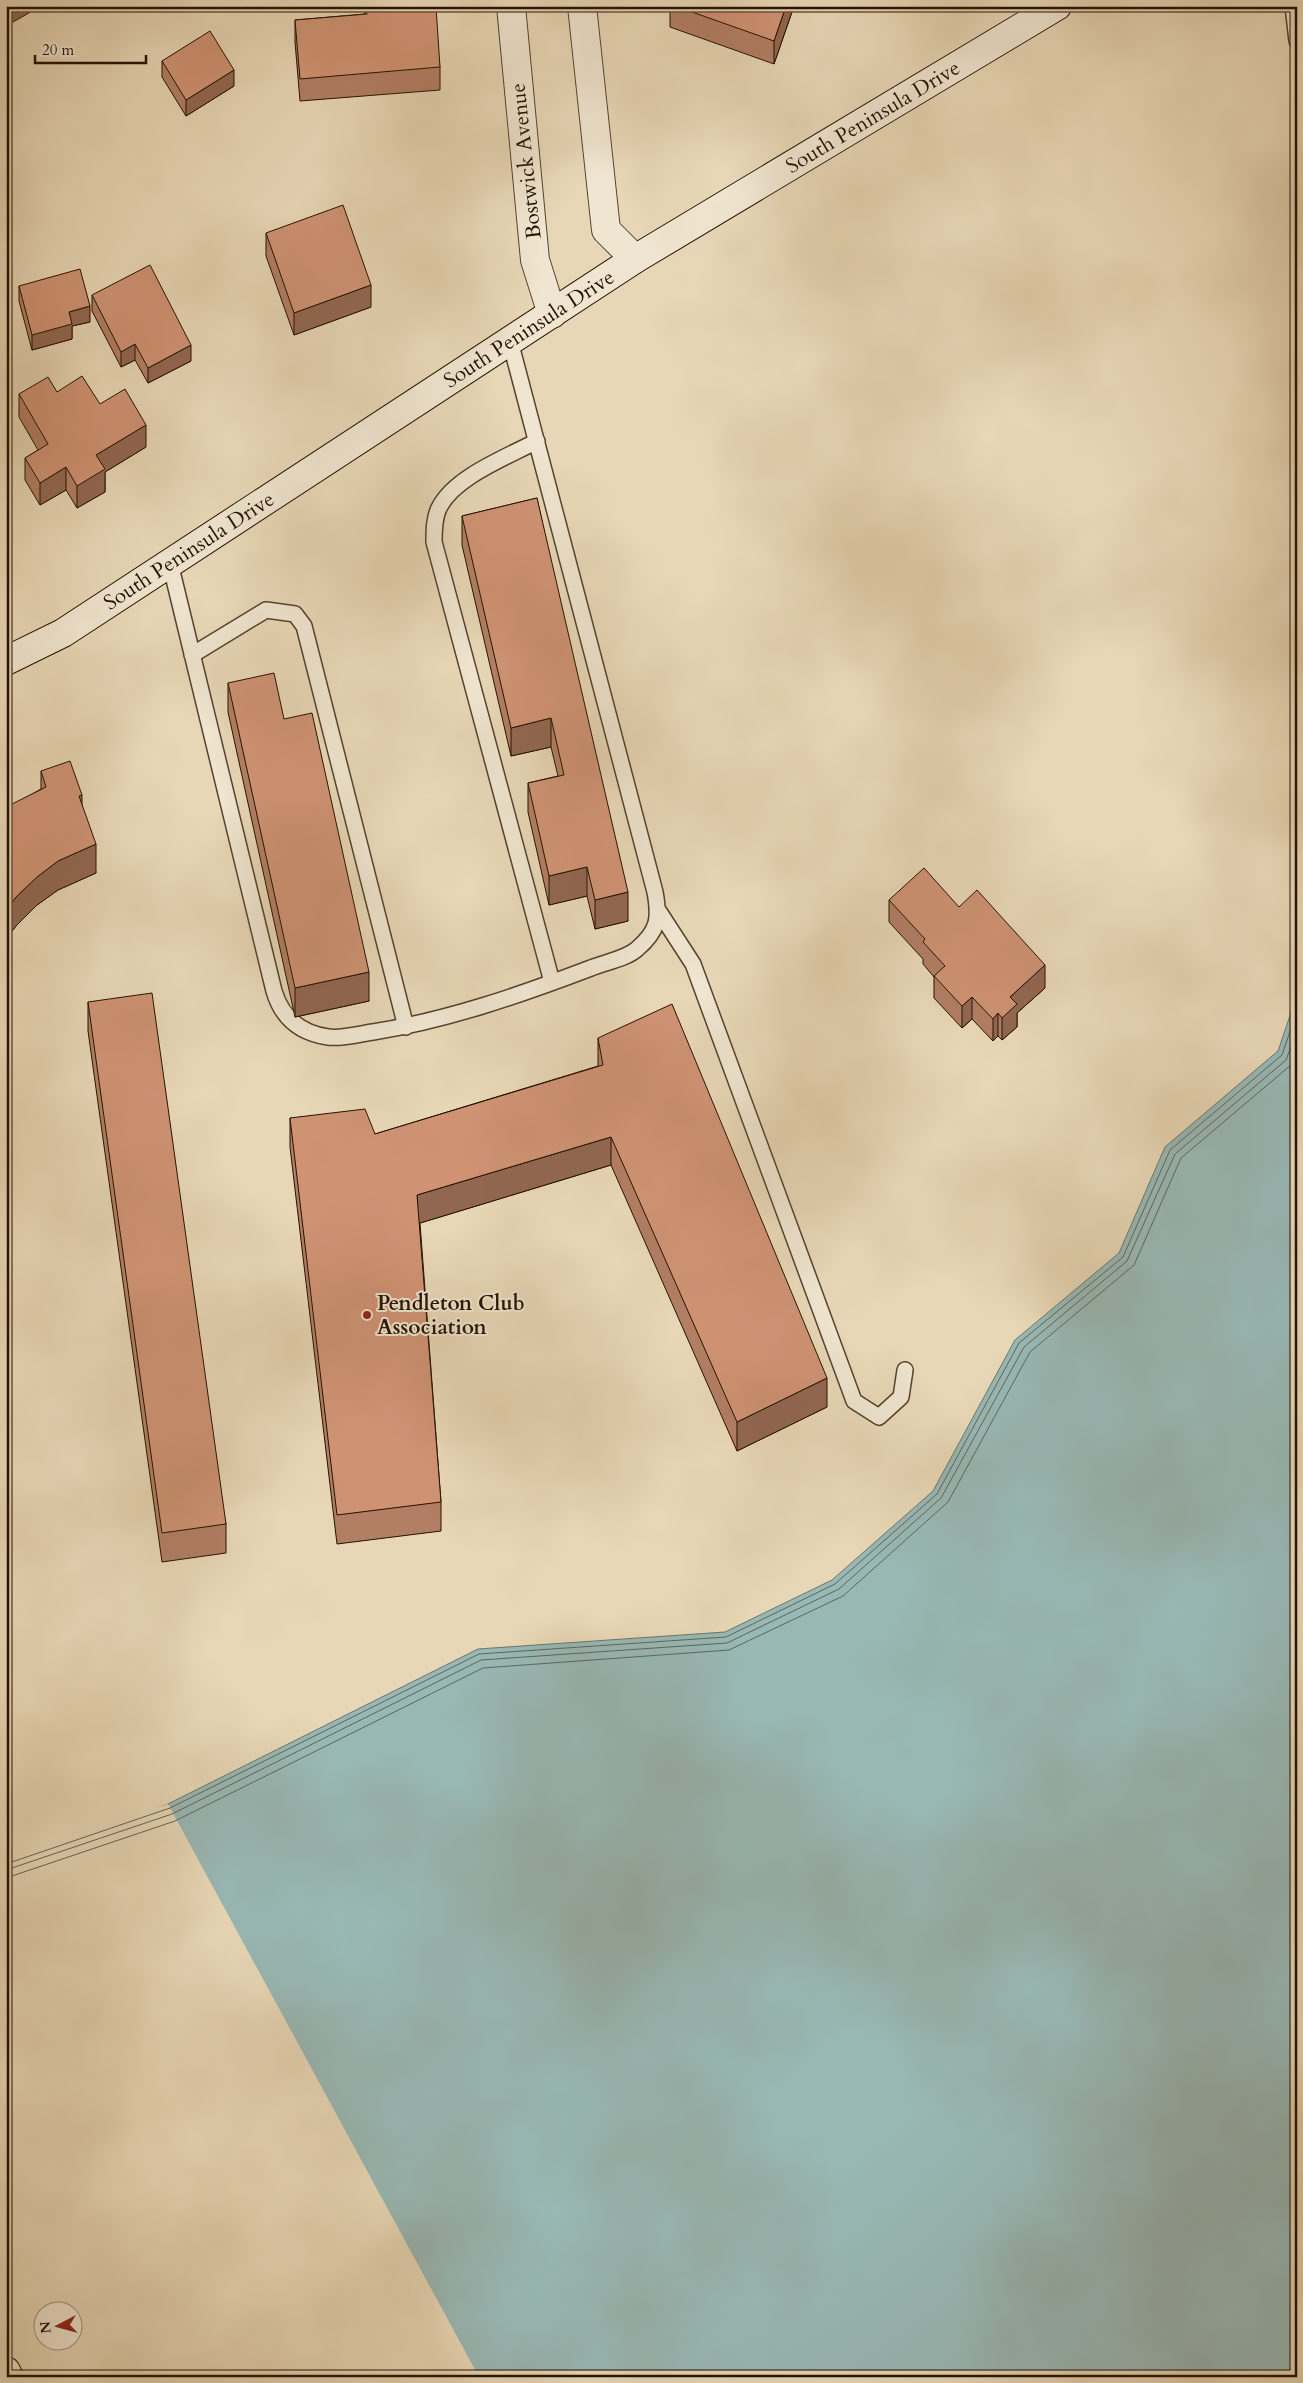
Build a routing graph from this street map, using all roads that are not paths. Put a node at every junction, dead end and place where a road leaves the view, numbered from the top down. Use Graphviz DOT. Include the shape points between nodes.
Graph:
graph roads {
  1 [pos="511,6"];
  2 [pos="582,6"];
  3 [pos="1057,6"];
  4 [pos="1292,6"];
  5 [pos="1297,41"];
  6 [pos="636,259"];
  7 [pos="552,314"];
  8 [pos="510,341"];
  9 [pos="537,441"];
  10 [pos="170,563"];
  11 [pos="192,655"];
  12 [pos="6,661"];
  13 [pos="658,910"];
  14 [pos="552,982"];
  15 [pos="406,1027"];
  16 [pos="905,1370"];
  17 [pos="6,2371"];
  18 [pos="9,2377"];
  1 -- 7 [label="main road, Bostwick Avenue" via="536,260"];
  2 -- 6 [label="main road" via="606,230"];
  3 -- 6 [label="main road, South Peninsula Drive"];
  4 -- 5 [label="lane"];
  6 -- 7 [label="main road, South Peninsula Drive"];
  7 -- 8 [label="main road, South Peninsula Drive"];
  8 -- 9 [label="lane"];
  8 -- 10 [label="main road, South Peninsula Drive"];
  9 -- 13 [label="lane"];
  9 -- 14 [label="lane" via="461,483 439,508 434,542"];
  10 -- 11 [label="lane"];
  10 -- 12 [label="main road, South Peninsula Drive" via="63,633"];
  11 -- 15 [label="lane" via="278,1006 300,1028 330,1037"];
  11 -- 15 [label="lane" via="266,610 295,614 304,626"];
  13 -- 14 [label="lane" via="657,926 635,951"];
  13 -- 16 [label="lane" via="694,964 854,1400 879,1417 901,1397"];
  14 -- 15 [label="lane" via="485,1006"];
  17 -- 18 [label="main road"];
}
